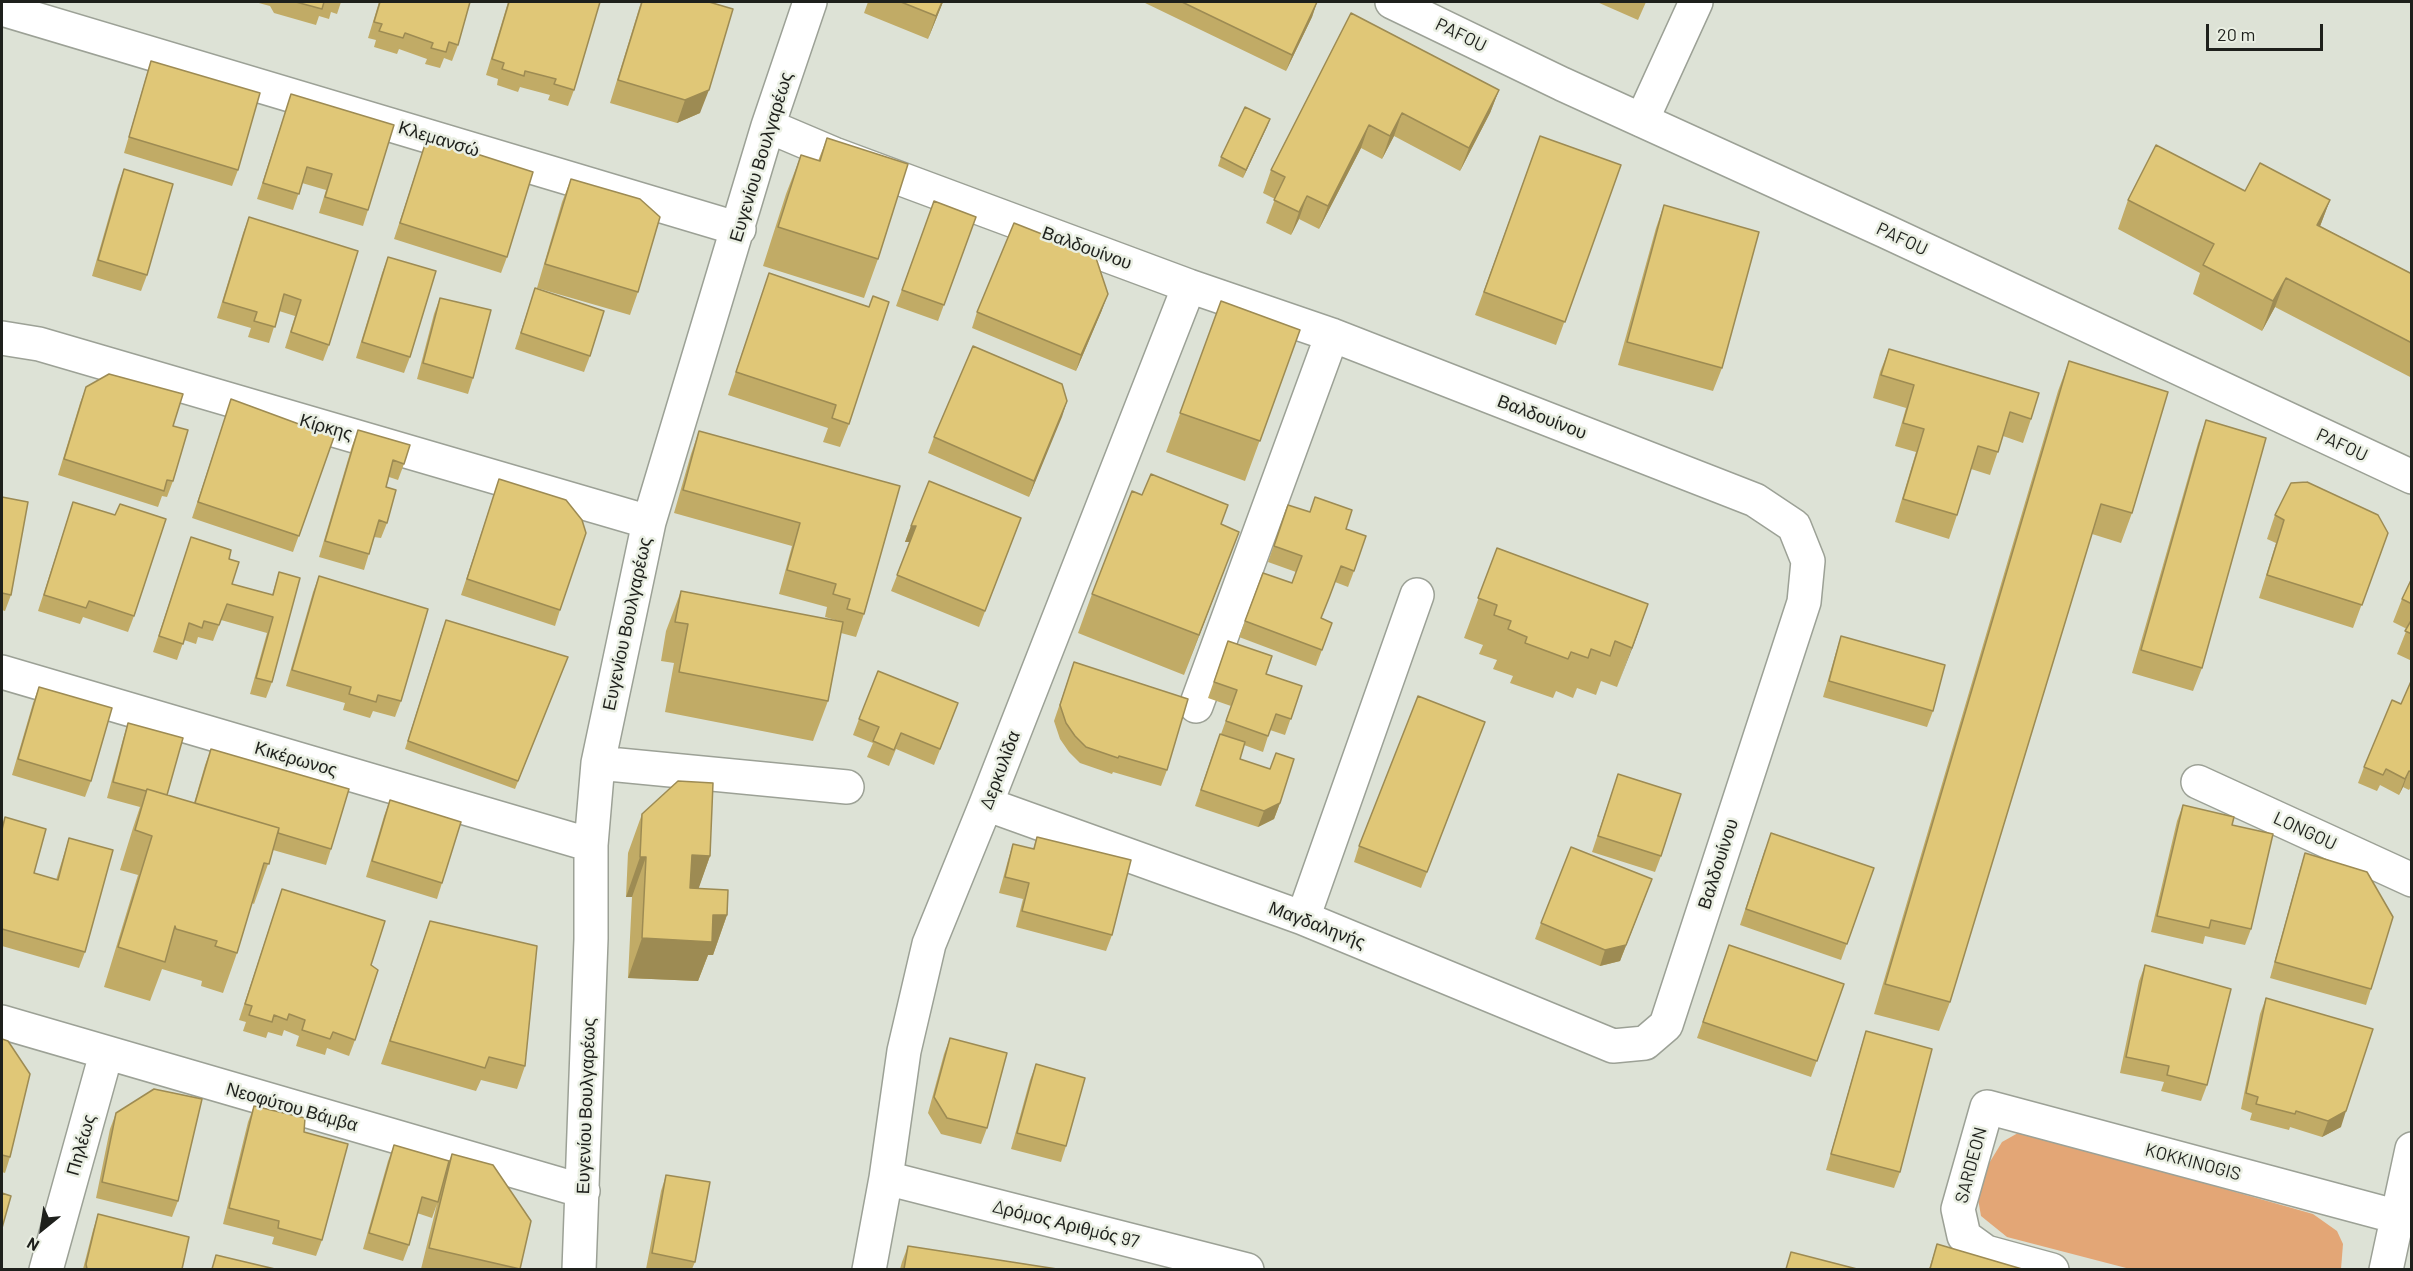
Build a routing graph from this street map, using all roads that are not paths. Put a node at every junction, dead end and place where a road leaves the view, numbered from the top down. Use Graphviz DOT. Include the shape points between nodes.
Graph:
graph roads {
  1 [pos="810,2"];
  2 [pos="1392,2"];
  3 [pos="1696,2"];
  4 [pos="2,9"];
  5 [pos="1642,120"];
  6 [pos="768,126"];
  7 [pos="739,229"];
  8 [pos="1189,286"];
  9 [pos="1332,335"];
  10 [pos="2,338"];
  11 [pos="2412,477"];
  12 [pos="649,522"];
  13 [pos="1417,595"];
  14 [pos="2,672"];
  15 [pos="1196,706"];
  16 [pos="598,762"];
  17 [pos="2198,782"];
  18 [pos="846,787"];
  19 [pos="986,804"];
  20 [pos="591,845"];
  21 [pos="2412,880"];
  22 [pos="1303,918"];
  23 [pos="2,1022"];
  24 [pos="1645,1043"];
  25 [pos="106,1054"];
  26 [pos="1987,1107"];
  27 [pos="2412,1149"];
  28 [pos="886,1178"];
  29 [pos="583,1191"];
  30 [pos="2398,1217"];
  31 [pos="46,1269"];
  32 [pos="579,1269"];
  33 [pos="869,1269"];
  34 [pos="1247,1269"];
  35 [pos="2052,1269"];
  36 [pos="2386,1269"];
  1 -- 6 [label="street, Ευγενίου Βουλγαρέως"];
  2 -- 5 [label="street, PAFOU"];
  3 -- 5 [label="street"];
  4 -- 7 [label="street, Κλεμανσώ"];
  5 -- 11 [label="street, PAFOU"];
  6 -- 7 [label="street, Ευγενίου Βουλγαρέως"];
  6 -- 8 [label="street, Βαλδουίνου"];
  7 -- 12 [label="street, Ευγενίου Βουλγαρέως"];
  8 -- 9 [label="street, Βαλδουίνου"];
  8 -- 19 [label="street, Δερκυλίδα"];
  9 -- 15 [label="street"];
  9 -- 24 [label="street, Βαλδουίνου" via="1755,500 1794,526 1808,561 1804,602 1666,1025"];
  10 -- 12 [label="street, Κίρκης" via="39,344"];
  12 -- 16 [label="street, Ευγενίου Βουλγαρέως"];
  13 -- 22 [label="street"];
  14 -- 20 [label="street, Κικέρωνος"];
  16 -- 18 [label="street"];
  16 -- 20 [label="street, Ευγενίου Βουλγαρέως"];
  17 -- 21 [label="street, LONGOU"];
  19 -- 22 [label="street, Μαγδαληνής"];
  19 -- 28 [label="street, Δερκυλίδα" via="929,944 903,1051"];
  20 -- 29 [label="street, Ευγενίου Βουλγαρέως"];
  22 -- 24 [label="street, Μαγδαληνής" via="1613,1046"];
  23 -- 25 [label="street, Νεοφύτου Βάμβα"];
  25 -- 29 [label="street, Νεοφύτου Βάμβα"];
  25 -- 31 [label="street, Πηλέως"];
  26 -- 30 [label="street, KOKKINOGIS"];
  26 -- 35 [label="street, SARDEON" via="1958,1209 1964,1236 1986,1252"];
  27 -- 30 [label="street"];
  28 -- 33 [label="street, Δερκυλίδα"];
  28 -- 34 [label="street, Δρόμος Αριθμός 97"];
  29 -- 32 [label="street, Ευγενίου Βουλγαρέως"];
  30 -- 36 [label="street"];
}
